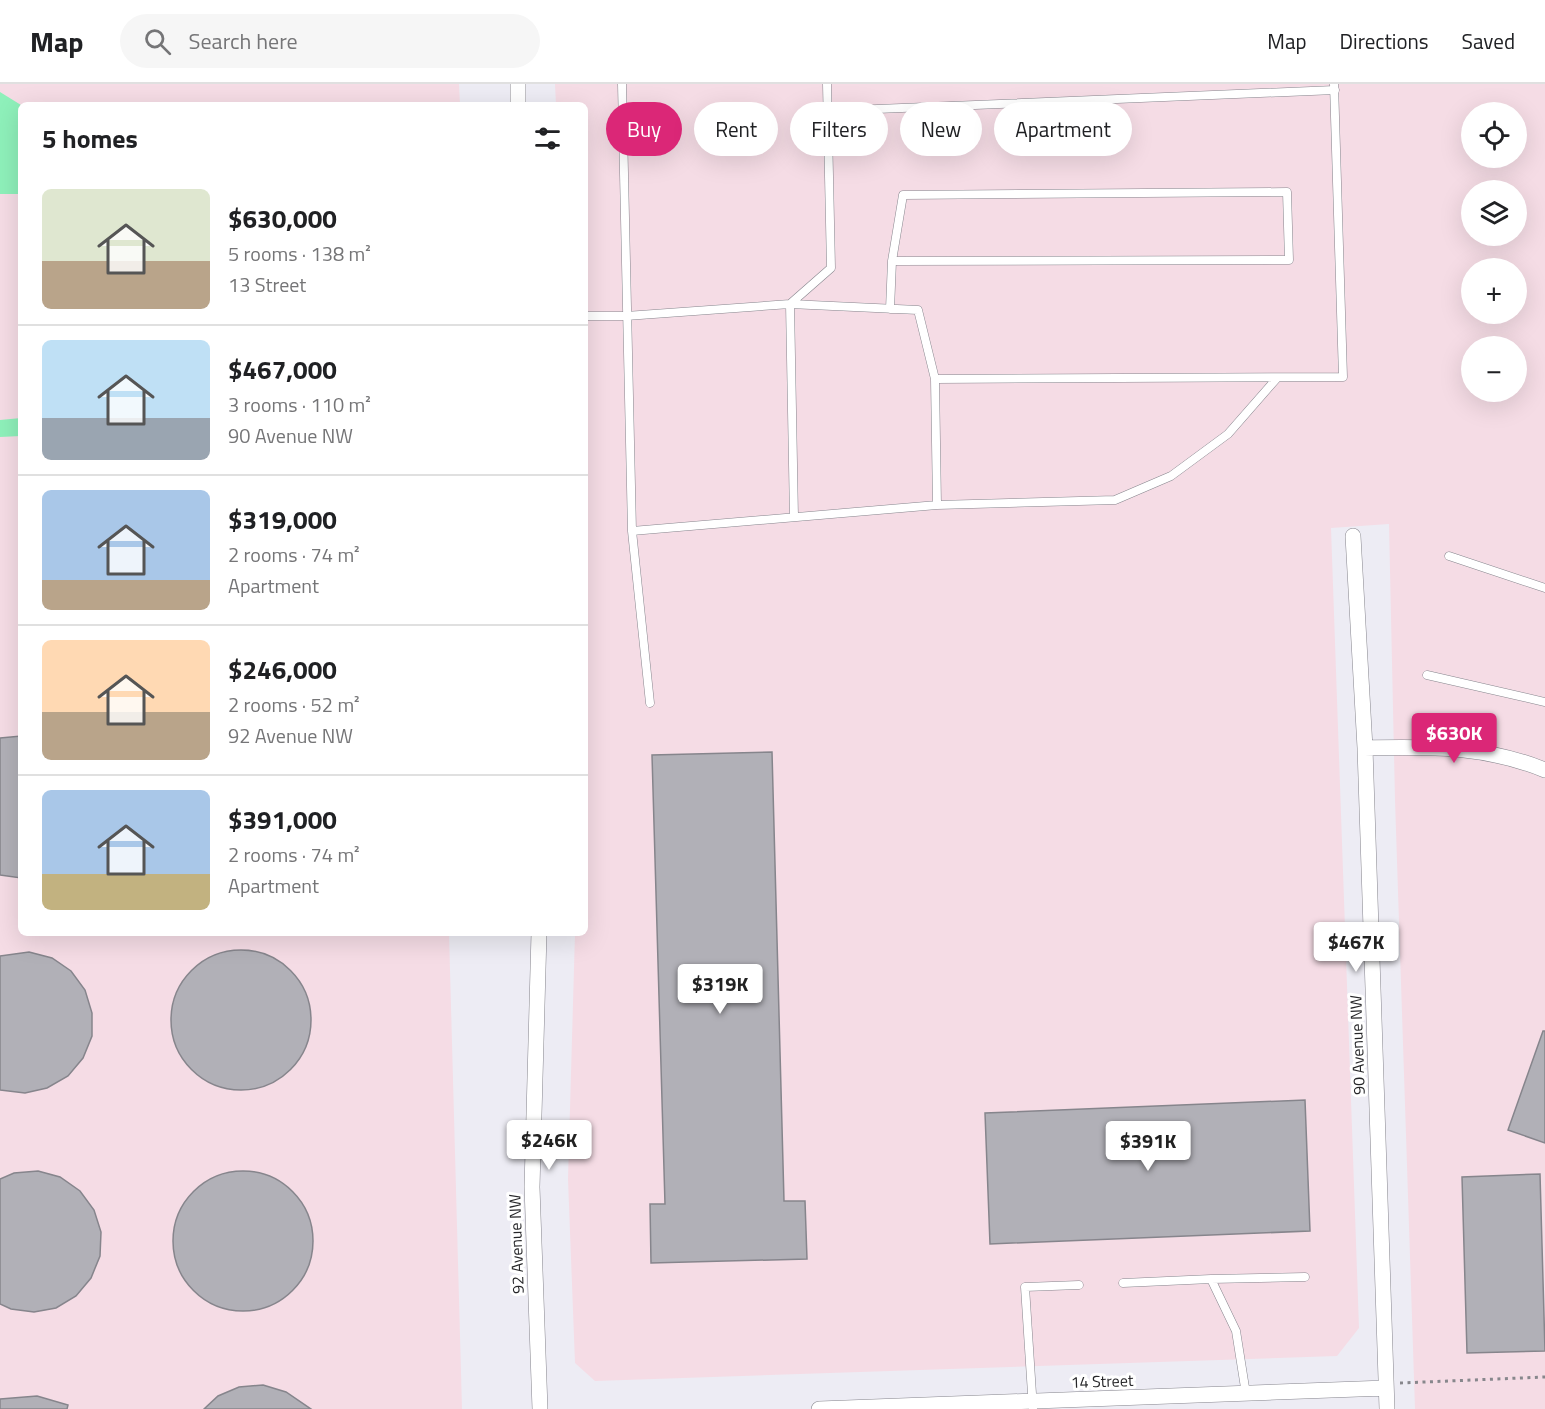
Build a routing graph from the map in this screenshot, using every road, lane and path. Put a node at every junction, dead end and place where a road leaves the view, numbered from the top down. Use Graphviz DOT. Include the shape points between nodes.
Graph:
graph roads {
  1 [pos="518,84"];
  2 [pos="622,84"];
  3 [pos="827,84"];
  4 [pos="1334,87"];
  5 [pos="518,102"];
  6 [pos="828,102"];
  7 [pos="888,108"];
  8 [pos="829,156"];
  9 [pos="892,261"];
  10 [pos="790,304"];
  11 [pos="890,309"];
  12 [pos="588,316"];
  13 [pos="626,316"];
  14 [pos="1276,378"];
  15 [pos="935,379"];
  16 [pos="937,505"];
  17 [pos="794,517"];
  18 [pos="632,531"];
  19 [pos="1353,536"];
  20 [pos="1449,556"];
  21 [pos="1545,588"];
  22 [pos="1427,675"];
  23 [pos="1545,702"];
  24 [pos="650,703"];
  25 [pos="1365,748"];
  26 [pos="1545,770"];
  27 [pos="539,936"];
  28 [pos="1305,1277"];
  29 [pos="1211,1279"];
  30 [pos="1123,1283"];
  31 [pos="1079,1285"];
  32 [pos="1545,1377"];
  33 [pos="1386,1386"];
  34 [pos="1246,1394"];
  35 [pos="1032,1405"];
  36 [pos="540,1409"];
  37 [pos="819,1409"];
  38 [pos="1387,1409"];
  1 -- 5 [label="street"];
  2 -- 13 [label="lane"];
  3 -- 6 [label="lane"];
  4 -- 7 [label="lane"];
  4 -- 14 [label="lane" via="1343,377"];
  8 -- 10 [label="lane" via="831,268"];
  9 -- 9 [label="lane" via="1289,260 1287,192 903,195"];
  9 -- 11 [label="lane"];
  10 -- 11 [label="lane"];
  10 -- 13 [label="lane"];
  10 -- 17 [label="lane"];
  11 -- 15 [label="lane" via="918,310"];
  12 -- 13 [label="lane"];
  13 -- 18 [label="lane"];
  14 -- 15 [label="lane"];
  14 -- 16 [label="lane" via="1228,434 1171,476 1115,500"];
  15 -- 16 [label="lane"];
  16 -- 17 [label="lane"];
  17 -- 18 [label="lane"];
  18 -- 24 [label="lane"];
  19 -- 25 [label="street, 90 Avenue NW"];
  20 -- 21 [label="lane"];
  22 -- 23 [label="lane"];
  25 -- 26 [label="street" via="1470,748 1512,757"];
  25 -- 33 [label="street, 90 Avenue NW"];
  27 -- 36 [label="street, 92 Avenue NW" via="532,1186"];
  28 -- 29 [label="lane"];
  29 -- 30 [label="lane"];
  29 -- 34 [label="lane" via="1236,1331"];
  31 -- 35 [label="lane" via="1025,1287"];
  32 -- 33 [label="path"];
  33 -- 34 [label="street, 14 Street"];
  33 -- 38 [label="street, 90 Avenue NW"];
  34 -- 35 [label="street, 14 Street"];
  35 -- 37 [label="street, 14 Street"];
}
